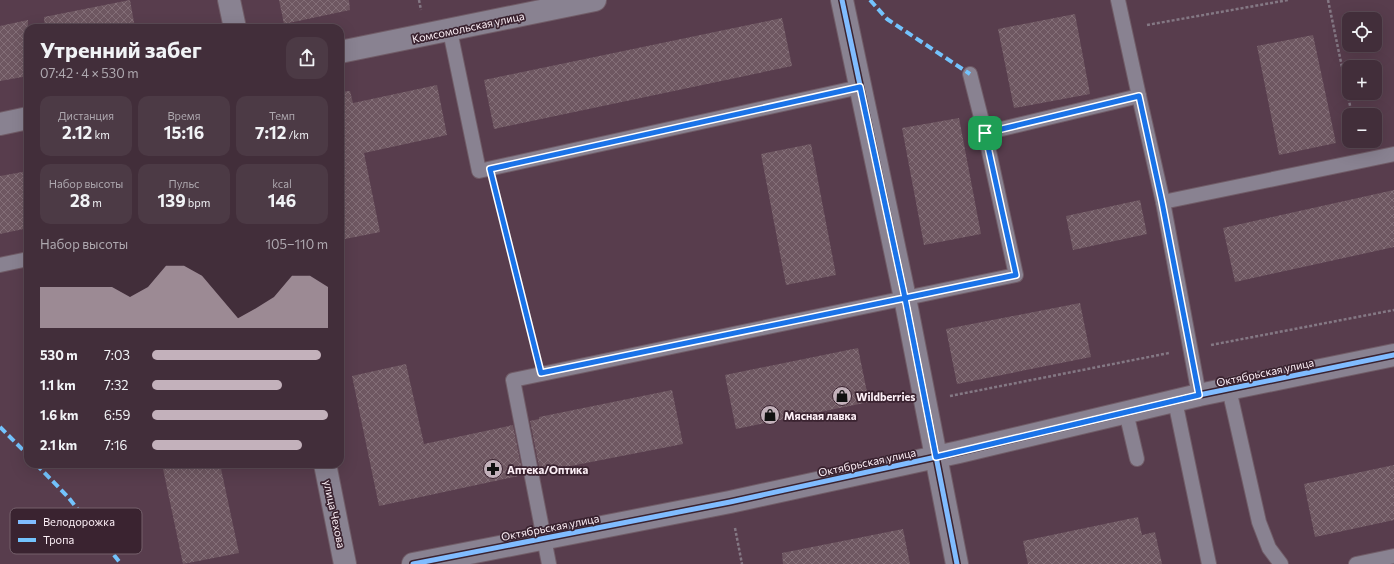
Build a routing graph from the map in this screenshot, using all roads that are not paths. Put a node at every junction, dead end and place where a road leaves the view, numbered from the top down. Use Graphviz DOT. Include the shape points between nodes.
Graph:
graph roads {
  1 [pos="229,0"];
  2 [pos="595,0"];
  3 [pos="842,0"];
  4 [pos="1118,0"];
  5 [pos="234,24"];
  6 [pos="450,31"];
  7 [pos="344,51"];
  8 [pos="970,74"];
  9 [pos="860,87"];
  10 [pos="1139,96"];
  11 [pos="24,119"];
  12 [pos="0,124"];
  13 [pos="985,133"];
  14 [pos="1394,154"];
  15 [pos="1162,202"];
  16 [pos="24,260"];
  17 [pos="0,265"];
  18 [pos="905,298"];
  19 [pos="1394,355"];
  20 [pos="1228,389"];
  21 [pos="1199,395"];
  22 [pos="1175,401"];
  23 [pos="1126,412"];
  24 [pos="936,457"];
  25 [pos="1137,459"];
  26 [pos="326,468"];
  27 [pos="543,539"];
  28 [pos="1394,556"];
  29 [pos="345,564"];
  30 [pos="413,564"];
  31 [pos="549,564"];
  32 [pos="957,564"];
  33 [pos="1209,564"];
  34 [pos="1281,564"];
  35 [pos="1356,564"];
  1 -- 5 [label="street"];
  2 -- 6 [label="street, Комсомольская улица"];
  3 -- 9 [label="street"];
  4 -- 10 [label="lane"];
  6 -- 7 [label="street, Комсомольская улица"];
  6 -- 9 [label="lane" via="479,171"];
  8 -- 13 [label="lane"];
  9 -- 18 [label="street"];
  10 -- 13 [label="lane"];
  10 -- 15 [label="lane"];
  11 -- 12 [label="street"];
  13 -- 18 [label="lane" via="1016,275"];
  14 -- 15 [label="lane"];
  15 -- 21 [label="lane"];
  16 -- 17 [label="lane"];
  18 -- 24 [label="street"];
  18 -- 27 [label="lane" via="513,380"];
  19 -- 20 [label="street, Октябрьская улица"];
  20 -- 21 [label="street, Октябрьская улица"];
  20 -- 34 [label="lane" via="1259,522 1269,548"];
  21 -- 22 [label="street, Октябрьская улица"];
  22 -- 23 [label="street, Октябрьская улица"];
  22 -- 33 [label="lane"];
  23 -- 24 [label="street, Октябрьская улица"];
  23 -- 25 [label="lane"];
  24 -- 27 [label="street, Октябрьская улица"];
  24 -- 32 [label="street"];
  26 -- 29 [label="street, улица Чехова"];
  27 -- 30 [label="street, Октябрьская улица"];
  27 -- 31 [label="lane"];
  28 -- 35 [label="lane"];
}
